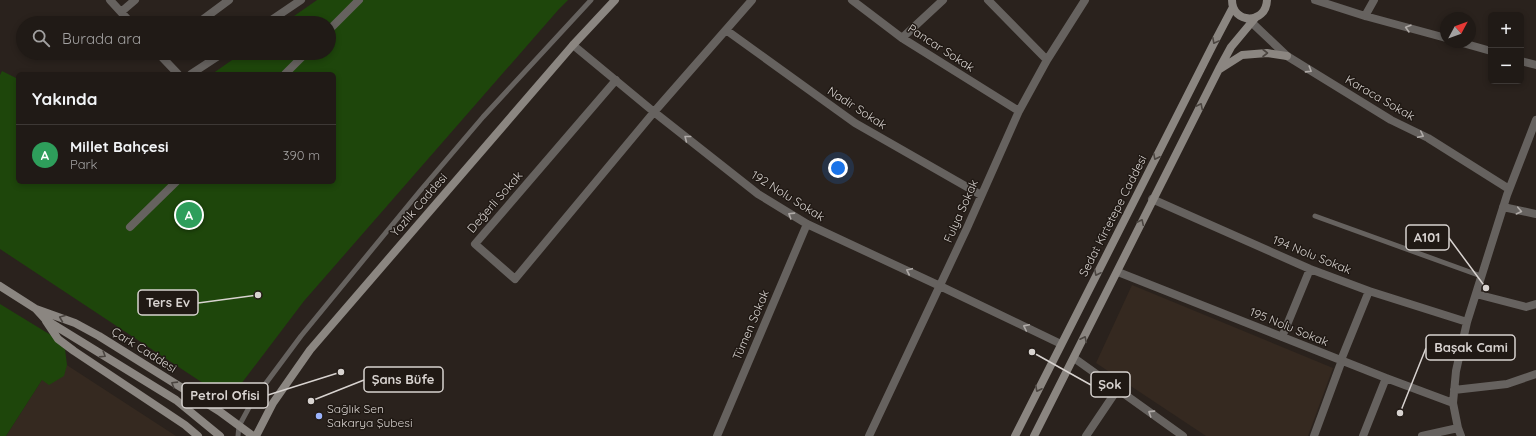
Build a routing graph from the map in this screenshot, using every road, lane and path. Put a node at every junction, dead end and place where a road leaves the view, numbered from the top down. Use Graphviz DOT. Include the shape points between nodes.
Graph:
graph roads {
  1 [pos="110,0"];
  2 [pos="136,0"];
  3 [pos="229,0"];
  4 [pos="301,0"];
  5 [pos="359,0"];
  6 [pos="591,0"];
  7 [pos="615,0"];
  8 [pos="752,0"];
  9 [pos="852,0"];
  10 [pos="944,0"];
  11 [pos="988,0"];
  12 [pos="1085,0"];
  13 [pos="1267,0"];
  14 [pos="1315,0"];
  15 [pos="1374,0"];
  16 [pos="1233,4"];
  17 [pos="121,12"];
  18 [pos="125,16"];
  19 [pos="207,16"];
  20 [pos="277,16"];
  21 [pos="1366,16"];
  22 [pos="1252,19"];
  23 [pos="336,23"];
  24 [pos="726,30"];
  25 [pos="1440,36"];
  26 [pos="902,38"];
  27 [pos="573,45"];
  28 [pos="1476,47"];
  29 [pos="1488,50"];
  30 [pos="1287,56"];
  31 [pos="165,60"];
  32 [pos="212,60"];
  33 [pos="299,60"];
  34 [pos="1047,60"];
  35 [pos="1524,61"];
  36 [pos="1536,65"];
  37 [pos="1219,69"];
  38 [pos="176,72"];
  39 [pos="194,72"];
  40 [pos="287,72"];
  41 [pos="616,80"];
  42 [pos="1019,111"];
  43 [pos="654,112"];
  44 [pos="1536,120"];
  45 [pos="174,184"];
  46 [pos="1509,189"];
  47 [pos="981,195"];
  48 [pos="1152,199"];
  49 [pos="1503,207"];
  50 [pos="1536,214"];
  51 [pos="1315,216"];
  52 [pos="807,224"];
  53 [pos="130,227"];
  54 [pos="1310,269"];
  55 [pos="1118,272"];
  56 [pos="1481,276"];
  57 [pos="0,286"];
  58 [pos="940,286"];
  59 [pos="1369,291"];
  60 [pos="1476,294"];
  61 [pos="1536,304"];
  62 [pos="36,309"];
  63 [pos="46,320"];
  64 [pos="1467,322"];
  65 [pos="1282,337"];
  66 [pos="1061,344"];
  67 [pos="1074,358"];
  68 [pos="1342,360"];
  69 [pos="1536,374"];
  70 [pos="1386,378"];
  71 [pos="1117,390"];
  72 [pos="1454,390"];
  73 [pos="1453,403"];
  74 [pos="239,426"];
  75 [pos="1459,432"];
  76 [pos="1172,433"];
  77 [pos="198,436"];
  78 [pos="220,436"];
  79 [pos="238,436"];
  80 [pos="254,436"];
  81 [pos="717,436"];
  82 [pos="868,436"];
  83 [pos="1015,436"];
  84 [pos="1034,436"];
  85 [pos="1086,436"];
  86 [pos="1183,436"];
  87 [pos="1314,436"];
  88 [pos="1363,436"];
  89 [pos="1422,436"];
  1 -- 17 [label="street"];
  2 -- 17 [label="street"];
  3 -- 19 [label="street"];
  4 -- 20 [label="street"];
  5 -- 23 [label="street"];
  6 -- 74 [label="lane" via="420,190 301,336 252,402"];
  7 -- 27 [label="main road, Yazlık Caddesi"];
  8 -- 24 [label="street"];
  9 -- 26 [label="street, Pancar Sokak"];
  10 -- 26 [label="street"];
  11 -- 34 [label="street"];
  12 -- 34 [label="street, Fulya Sokak"];
  13 -- 22 [label="main road" via="1265,10"];
  14 -- 21 [label="street"];
  15 -- 21 [label="street"];
  16 -- 22 [label="main road" via="1240,16"];
  16 -- 66 [label="main road, Sedat Kirtetepe Caddesi, one-way"];
  17 -- 18 [label="street"];
  25 -- 21 [label="street, one-way"];
  22 -- 30 [label="street, Karaca Sokak"];
  22 -- 37 [label="main road" via="1231,47"];
  24 -- 43 [label="street"];
  24 -- 47 [label="street, Nadir Sokak" via="855,123"];
  26 -- 42 [label="street, Pancar Sokak"];
  27 -- 41 [label="street, 192 Nolu Sokak"];
  27 -- 80 [label="main road, Yazlık Caddesi" via="310,350 273,403"];
  28 -- 29 [label="street"];
  37 -- 30 [label="main road, one-way" via="1242,55 1267,52"];
  30 -- 46 [label="street, Karaca Sokak, one-way"];
  31 -- 38 [label="street"];
  32 -- 39 [label="street"];
  33 -- 40 [label="street"];
  34 -- 42 [label="street, Fulya Sokak"];
  35 -- 36 [label="street"];
  48 -- 37 [label="main road, one-way"];
  41 -- 43 [label="street, 192 Nolu Sokak"];
  41 -- 43 [label="street, Değerli Sokak" via="475,244 509,274 515,279"];
  42 -- 47 [label="street, Fulya Sokak"];
  52 -- 43 [label="street, 192 Nolu Sokak, one-way" via="758,194"];
  44 -- 46 [label="street"];
  45 -- 53 [label="street"];
  46 -- 49 [label="street"];
  47 -- 58 [label="street, Fulya Sokak"];
  48 -- 54 [label="street, 194 Nolu Sokak"];
  55 -- 48 [label="main road, one-way"];
  49 -- 50 [label="street, one-way"];
  49 -- 56 [label="street"];
  51 -- 56 [label="lane"];
  58 -- 52 [label="street, 192 Nolu Sokak, one-way"];
  52 -- 81 [label="street, Tümen Sokak"];
  54 -- 59 [label="street, 194 Nolu Sokak"];
  54 -- 65 [label="street"];
  55 -- 65 [label="street, 195 Nolu Sokak"];
  67 -- 55 [label="main road, one-way"];
  56 -- 60 [label="street"];
  57 -- 62 [label="main road, Çark Caddesi"];
  66 -- 58 [label="street, 192 Nolu Sokak, one-way"];
  58 -- 82 [label="street, Fulya Sokak"];
  59 -- 64 [label="street, 194 Nolu Sokak"];
  59 -- 68 [label="street"];
  60 -- 61 [label="street" via="1526,307"];
  60 -- 64 [label="street"];
  62 -- 63 [label="main road, Çark Caddesi"];
  74 -- 62 [label="main road, Çark Caddesi, one-way" via="98,336 75,323"];
  63 -- 77 [label="main road" via="58,339"];
  63 -- 78 [label="main road, Çark Caddesi, one-way" via="176,400"];
  64 -- 72 [label="street"];
  65 -- 68 [label="street, 195 Nolu Sokak"];
  66 -- 83 [label="main road, Sedat Kirtetepe Caddesi, one-way"];
  67 -- 71 [label="street"];
  67 -- 84 [label="main road"];
  68 -- 70 [label="street, 195 Nolu Sokak"];
  68 -- 87 [label="street"];
  69 -- 72 [label="street" via="1507,384"];
  70 -- 73 [label="street, 195 Nolu Sokak"];
  70 -- 88 [label="street"];
  76 -- 71 [label="street, one-way"];
  71 -- 85 [label="street"];
  72 -- 73 [label="street"];
  73 -- 75 [label="street"];
  74 -- 79 [label="lane"];
  74 -- 80 [label="main road, Çark Caddesi"];
  75 -- 89 [label="street"];
  76 -- 86 [label="street"];
}
